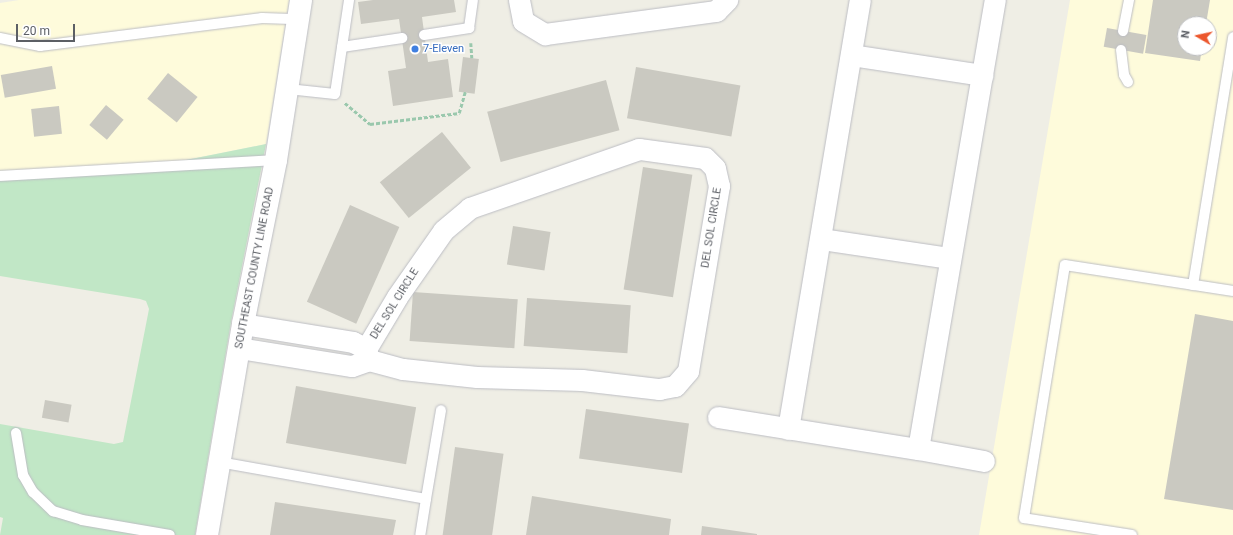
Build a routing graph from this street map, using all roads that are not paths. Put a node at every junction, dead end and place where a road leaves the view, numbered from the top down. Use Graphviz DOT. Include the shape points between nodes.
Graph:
graph roads {
  1 [pos="349,0"];
  2 [pos="473,0"];
  3 [pos="520,0"];
  4 [pos="727,0"];
  5 [pos="860,0"];
  6 [pos="995,0"];
  7 [pos="1129,0"];
  8 [pos="300,10"];
  9 [pos="1123,31"];
  10 [pos="424,35"];
  11 [pos="1233,37"];
  12 [pos="0,38"];
  13 [pos="402,38"];
  14 [pos="342,47"];
  15 [pos="1121,50"];
  16 [pos="850,56"];
  17 [pos="982,75"];
  18 [pos="1128,82"];
  19 [pos="288,89"];
  20 [pos="276,160"];
  21 [pos="0,176"];
  22 [pos="821,239"];
  23 [pos="950,258"];
  24 [pos="1193,285"];
  25 [pos="1233,291"];
  26 [pos="243,324"];
  27 [pos="324,337"];
  28 [pos="238,348"];
  29 [pos="368,354"];
  30 [pos="321,360"];
  31 [pos="441,410"];
  32 [pos="718,417"];
  33 [pos="788,429"];
  34 [pos="16,433"];
  35 [pos="918,450"];
  36 [pos="984,461"];
  37 [pos="219,462"];
  38 [pos="426,499"];
  39 [pos="170,535"];
  40 [pos="207,535"];
  41 [pos="420,535"];
  42 [pos="1132,535"];
  1 -- 14 [label="lane"];
  2 -- 10 [label="lane" via="469,28"];
  3 -- 4 [label="street" via="523,21 545,34 716,11"];
  5 -- 16 [label="street"];
  6 -- 17 [label="street"];
  7 -- 9 [label="lane"];
  8 -- 12 [label="lane" via="262,18 40,46"];
  8 -- 19 [label="street, SOUTHEAST COUNTY LINE ROAD"];
  11 -- 24 [label="lane"];
  13 -- 14 [label="lane"];
  14 -- 19 [label="lane" via="335,94"];
  15 -- 18 [label="lane" via="1124,75"];
  16 -- 17 [label="street"];
  16 -- 22 [label="street"];
  17 -- 23 [label="street"];
  19 -- 20 [label="street, SOUTHEAST COUNTY LINE ROAD"];
  20 -- 21 [label="lane"];
  20 -- 26 [label="street, SOUTHEAST COUNTY LINE ROAD"];
  22 -- 23 [label="street"];
  22 -- 33 [label="street"];
  23 -- 35 [label="street"];
  24 -- 25 [label="lane"];
  24 -- 42 [label="lane" via="1065,265 1024,518"];
  26 -- 27 [label="street, DEL SOL CIRCLE"];
  26 -- 28 [label="street, SOUTHEAST COUNTY LINE ROAD"];
  27 -- 29 [label="street, DEL SOL CIRCLE" via="353,342"];
  27 -- 30 [label="street"];
  28 -- 30 [label="street"];
  28 -- 37 [label="street, SOUTHEAST COUNTY LINE ROAD"];
  29 -- 29 [label="street, DEL SOL CIRCLE" via="397,297 443,231 470,208 639,150 705,158 715,168 719,186 688,371 675,386 659,390 582,380 477,376 403,369"];
  29 -- 30 [label="street" via="352,366"];
  31 -- 38 [label="lane"];
  32 -- 33 [label="street"];
  33 -- 35 [label="street"];
  34 -- 39 [label="lane" via="23,475 33,492 53,511 82,520"];
  35 -- 36 [label="street"];
  37 -- 38 [label="lane"];
  37 -- 40 [label="street, SOUTHEAST COUNTY LINE ROAD"];
  38 -- 41 [label="lane"];
}
